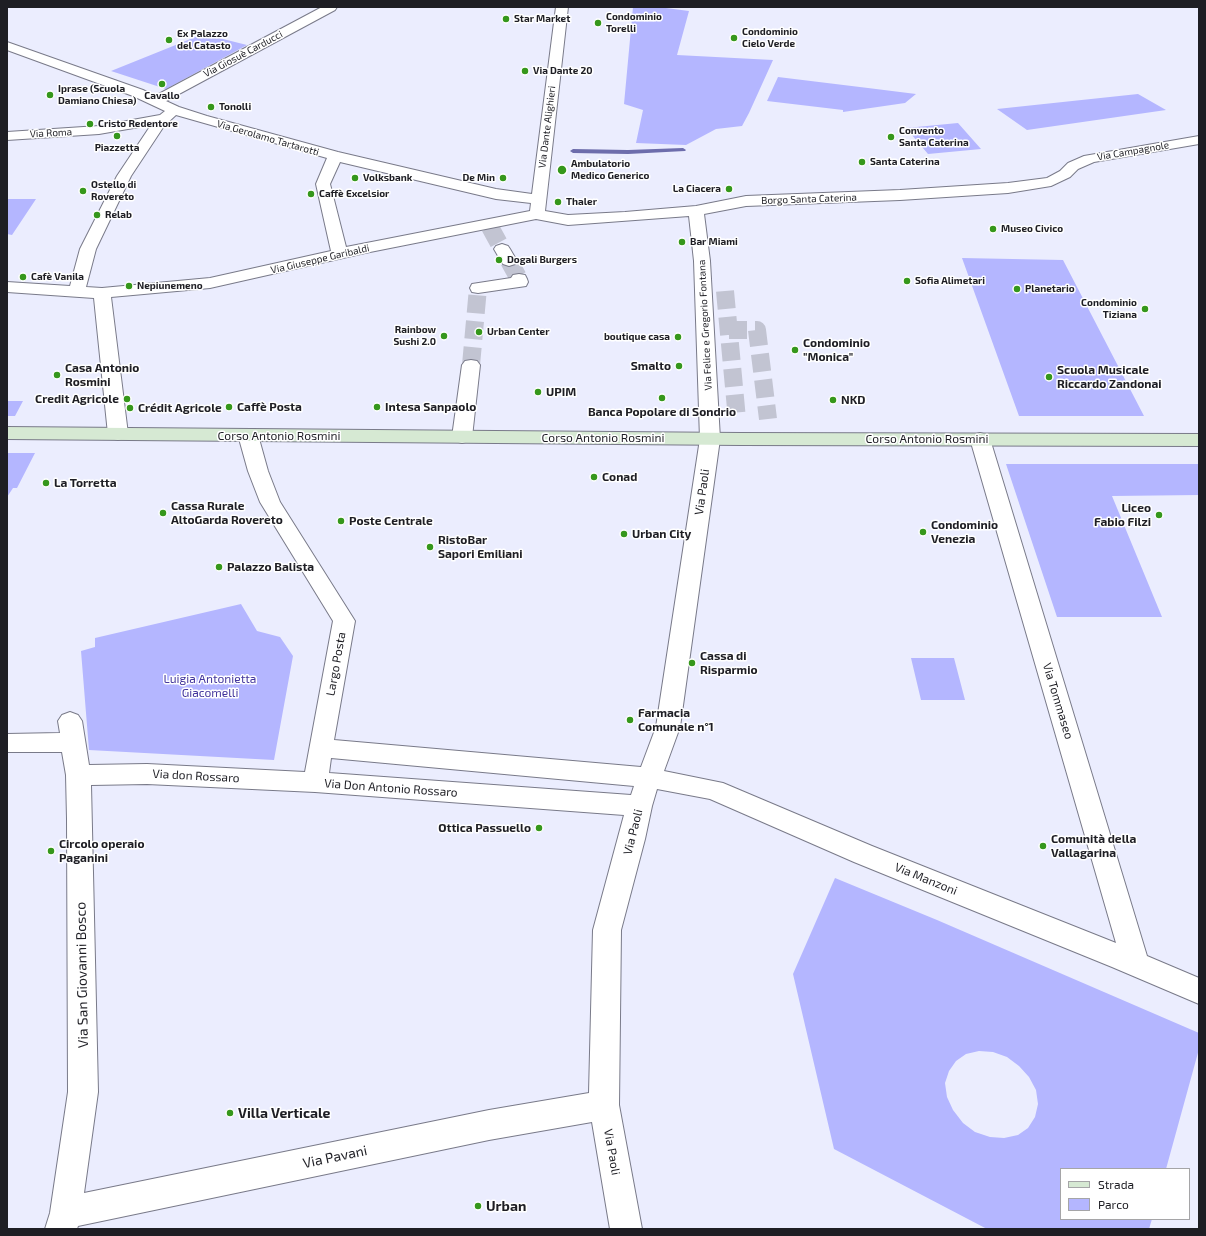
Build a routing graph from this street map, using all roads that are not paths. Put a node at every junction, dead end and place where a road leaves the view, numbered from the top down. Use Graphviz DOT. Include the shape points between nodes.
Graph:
graph roads {
  1 [pos="331,7"];
  2 [pos="562,7"];
  3 [pos="7,46"];
  4 [pos="155,101"];
  5 [pos="170,114"];
  6 [pos="7,136"];
  7 [pos="1199,140"];
  8 [pos="335,156"];
  9 [pos="1050,182"];
  10 [pos="537,206"];
  11 [pos="696,211"];
  12 [pos="340,254"];
  13 [pos="520,279"];
  14 [pos="7,287"];
  15 [pos="478,288"];
  16 [pos="77,290"];
  17 [pos="102,293"];
  18 [pos="471,365"];
  19 [pos="7,433"];
  20 [pos="118,434"];
  21 [pos="248,435"];
  22 [pos="462,437"];
  23 [pos="710,439"];
  24 [pos="980,439"];
  25 [pos="1199,440"];
  26 [pos="7,743"];
  27 [pos="321,748"];
  28 [pos="78,775"];
  29 [pos="649,778"];
  30 [pos="315,782"];
  31 [pos="639,806"];
  32 [pos="1136,964"];
  33 [pos="1199,991"];
  34 [pos="604,1105"];
  35 [pos="63,1221"];
  36 [pos="626,1229"];
  1 -- 4 [label="street, Via Giosuè Carducci"];
  2 -- 10 [label="street, Via Dante Alighieri"];
  3 -- 4 [label="street, Via Gerolamo Tartarotti"];
  4 -- 5 [label="street, Via Gerolamo Tartarotti"];
  5 -- 6 [label="street, Via Roma" via="99,130"];
  5 -- 8 [label="street, Via Gerolamo Tartarotti" via="202,119"];
  5 -- 16 [label="street" via="159,123 124,176 88,249"];
  7 -- 9 [label="street, Via Campagnole" via="1089,159 1073,166"];
  8 -- 10 [label="street, Via Gerolamo Tartarotti"];
  8 -- 12 [label="street" via="323,184"];
  9 -- 11 [label="street, Borgo Santa Caterina" via="1008,188 900,195 746,201"];
  10 -- 11 [label="street, Borgo Santa Caterina" via="568,220"];
  10 -- 12 [label="street, Via Giuseppe Garibaldi" via="490,226"];
  11 -- 23 [label="street, Via Felice e Gregorio Fontana" via="702,261"];
  12 -- 17 [label="street, Via Giuseppe Garibaldi" via="210,283"];
  13 -- 15 [label="street" via="520,282"];
  14 -- 16 [label="street, Via Giuseppe Garibaldi"];
  16 -- 17 [label="street, Via Giuseppe Garibaldi"];
  17 -- 20 [label="street"];
  18 -- 22 [label="street"];
  19 -- 20 [label="main road, Corso Antonio Rosmini"];
  20 -- 21 [label="main road, Corso Antonio Rosmini"];
  21 -- 22 [label="main road, Corso Antonio Rosmini"];
  21 -- 27 [label="street, Largo Posta" via="270,502 344,621"];
  22 -- 23 [label="main road, Corso Antonio Rosmini"];
  23 -- 24 [label="main road, Corso Antonio Rosmini"];
  23 -- 29 [label="street, Via Paoli" via="668,727"];
  24 -- 25 [label="main road, Corso Antonio Rosmini"];
  24 -- 32 [label="street, Via Tommaseo"];
  26 -- 28 [label="street, Via San Giovanni Bosco" via="71,731"];
  27 -- 29 [label="street"];
  27 -- 30 [label="street, Via Don Antonio Rossaro"];
  28 -- 30 [label="street, Via don Rossaro" via="147,774"];
  28 -- 35 [label="street, Via San Giovanni Bosco" via="83,1092"];
  29 -- 31 [label="street, Via Paoli"];
  29 -- 32 [label="street, Via Manzoni" via="714,790 863,854"];
  30 -- 31 [label="street, Via Don Antonio Rossaro"];
  31 -- 34 [label="street, Via Paoli" via="607,930"];
  32 -- 33 [label="street, Via Manzoni"];
  34 -- 35 [label="street, Via Pavani" via="481,1127"];
  34 -- 36 [label="street, Via Paoli"];
}
